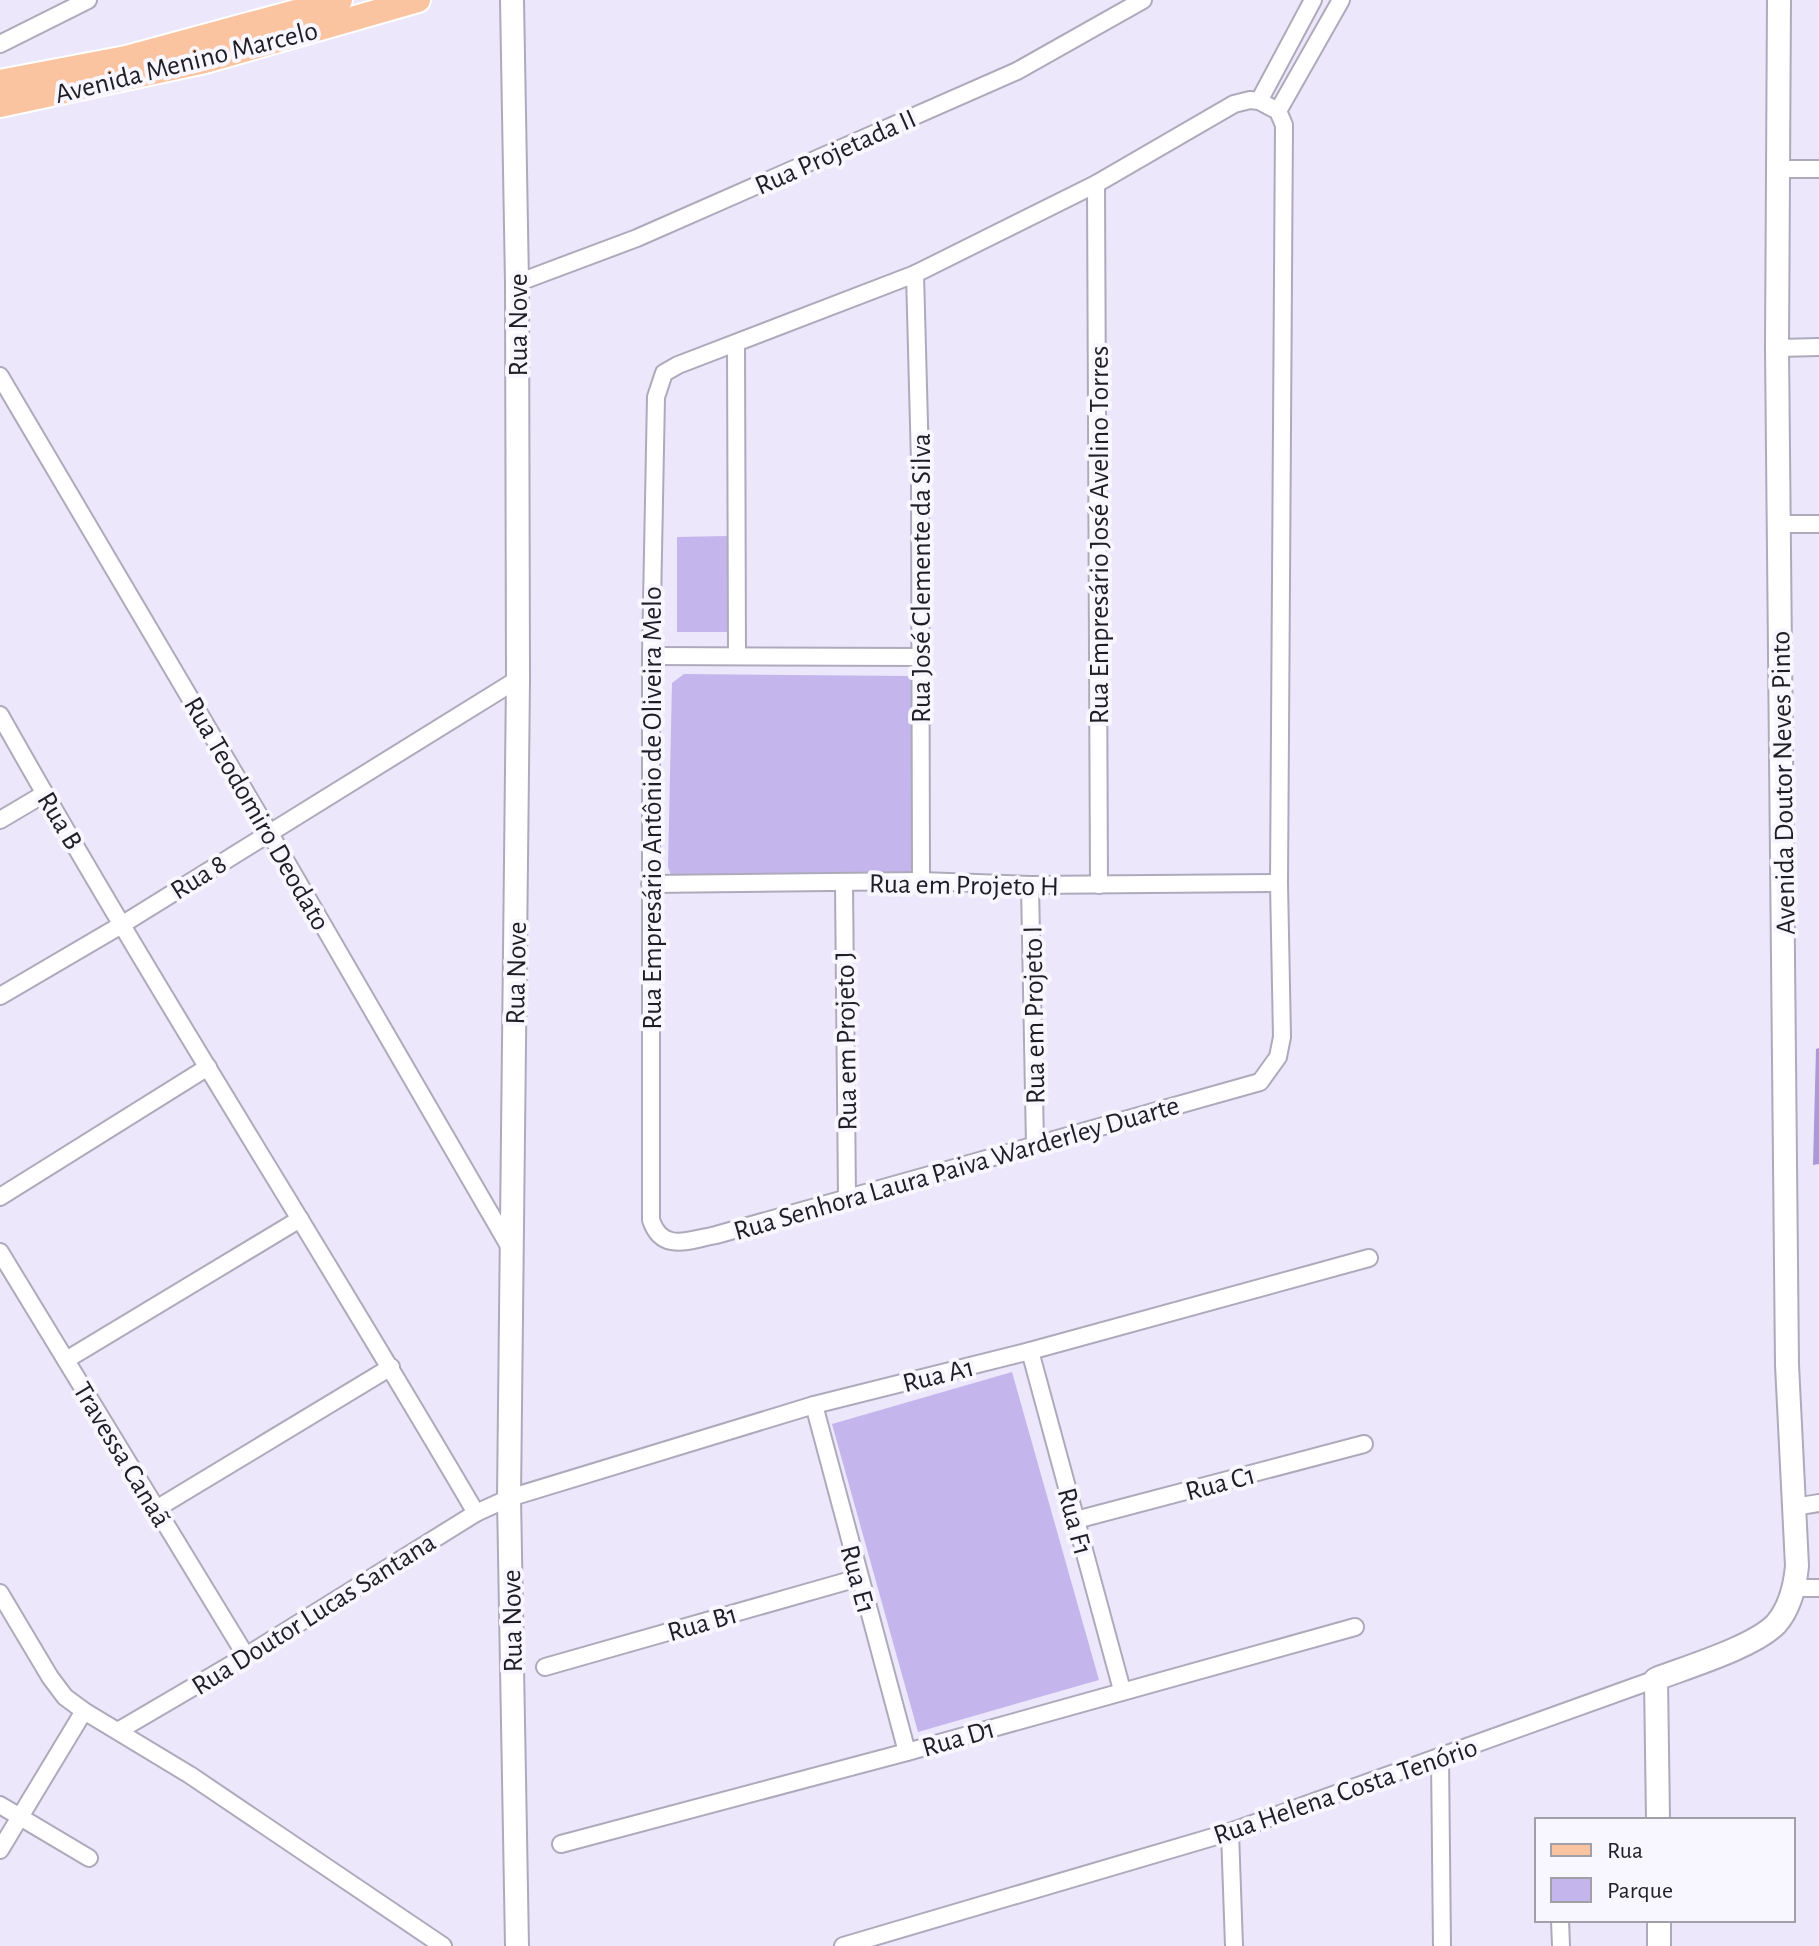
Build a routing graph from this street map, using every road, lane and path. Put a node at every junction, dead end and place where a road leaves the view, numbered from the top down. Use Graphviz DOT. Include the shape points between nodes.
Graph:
graph roads {
  1 [pos="88,0"];
  2 [pos="340,0"];
  3 [pos="418,0"];
  4 [pos="512,0"];
  5 [pos="1143,0"];
  6 [pos="1313,0"];
  7 [pos="1341,0"];
  8 [pos="1779,0"];
  9 [pos="0,44"];
  10 [pos="0,82"];
  11 [pos="1259,101"];
  12 [pos="0,105"];
  13 [pos="1278,111"];
  14 [pos="1777,169"];
  15 [pos="1819,169"];
  16 [pos="1096,184"];
  17 [pos="915,274"];
  18 [pos="517,283"];
  19 [pos="736,344"];
  20 [pos="1819,347"];
  21 [pos="1777,348"];
  22 [pos="0,376"];
  23 [pos="1780,524"];
  24 [pos="1819,524"];
  25 [pos="651,656"];
  26 [pos="737,656"];
  27 [pos="921,657"];
  28 [pos="518,679"];
  29 [pos="0,715"];
  30 [pos="44,794"];
  31 [pos="0,820"];
  32 [pos="269,832"];
  33 [pos="921,881"];
  34 [pos="844,883"];
  35 [pos="1279,883"];
  36 [pos="650,884"];
  37 [pos="1030,885"];
  38 [pos="1099,885"];
  39 [pos="123,924"];
  40 [pos="0,996"];
  41 [pos="208,1067"];
  42 [pos="1035,1145"];
  43 [pos="0,1197"];
  44 [pos="847,1198"];
  45 [pos="300,1219"];
  46 [pos="655,1232"];
  47 [pos="0,1252"];
  48 [pos="513,1253"];
  49 [pos="1369,1258"];
  50 [pos="1030,1351"];
  51 [pos="66,1360"];
  52 [pos="391,1367"];
  53 [pos="814,1405"];
  54 [pos="1364,1444"];
  55 [pos="509,1498"];
  56 [pos="1819,1503"];
  57 [pos="1794,1507"];
  58 [pos="156,1509"];
  59 [pos="476,1513"];
  60 [pos="1076,1520"];
  61 [pos="1796,1577"];
  62 [pos="858,1578"];
  63 [pos="1819,1588"];
  64 [pos="0,1593"];
  65 [pos="1355,1627"];
  66 [pos="246,1656"];
  67 [pos="545,1667"];
  68 [pos="1656,1679"];
  69 [pos="1122,1690"];
  70 [pos="84,1711"];
  71 [pos="118,1731"];
  72 [pos="907,1752"];
  73 [pos="1440,1758"];
  74 [pos="0,1805"];
  75 [pos="20,1817"];
  76 [pos="1658,1818"];
  77 [pos="1230,1832"];
  78 [pos="561,1844"];
  79 [pos="0,1850"];
  80 [pos="89,1858"];
  81 [pos="1560,1922"];
  82 [pos="1659,1922"];
  83 [pos="443,1946"];
  84 [pos="517,1946"];
  85 [pos="843,1946"];
  86 [pos="1234,1946"];
  87 [pos="1442,1946"];
  88 [pos="1561,1946"];
  89 [pos="1659,1946"];
  1 -- 9 [label="street"];
  2 -- 10 [label="main road, Avenida Menino Marcelo" via="126,58"];
  3 -- 12 [label="main road, Avenida Menino Marcelo" via="205,61"];
  4 -- 18 [label="street, Rua Nove"];
  5 -- 18 [label="street, Rua Projetada II" via="1017,71 637,238"];
  6 -- 11 [label="street"];
  7 -- 13 [label="street"];
  8 -- 14 [label="street, Avenida Doutor Neves Pinto"];
  11 -- 13 [label="street"];
  11 -- 16 [label="street" via="1234,104"];
  13 -- 35 [label="street" via="1284,125"];
  14 -- 15 [label="street"];
  14 -- 21 [label="street, Avenida Doutor Neves Pinto"];
  16 -- 17 [label="street"];
  16 -- 38 [label="street, Rua Empresário José Avelino Torres"];
  17 -- 19 [label="street"];
  17 -- 27 [label="street, Rua José Clemente da Silva"];
  18 -- 28 [label="street, Rua Nove"];
  19 -- 25 [label="street, Rua Empresário Antônio de Oliveira Melo" via="678,365 664,373 659,384"];
  19 -- 26 [label="street"];
  20 -- 21 [label="street"];
  21 -- 23 [label="street, Avenida Doutor Neves Pinto"];
  22 -- 32 [label="street, Rua Teodomiro Deodato"];
  23 -- 24 [label="street"];
  23 -- 57 [label="street, Avenida Doutor Neves Pinto" via="1787,1365"];
  25 -- 26 [label="street"];
  25 -- 36 [label="street, Rua Empresário Antônio de Oliveira Melo"];
  26 -- 27 [label="street"];
  27 -- 33 [label="street, Rua José Clemente da Silva"];
  28 -- 32 [label="street, Rua 8"];
  28 -- 48 [label="street, Rua Nove"];
  29 -- 30 [label="street, Rua B"];
  30 -- 31 [label="street"];
  30 -- 39 [label="street, Rua B"];
  32 -- 39 [label="street, Rua 8"];
  32 -- 48 [label="street, Rua Teodomiro Deodato"];
  33 -- 34 [label="street, Rua em Projeto H"];
  33 -- 37 [label="street, Rua em Projeto H"];
  34 -- 36 [label="street, Rua em Projeto H"];
  34 -- 44 [label="street, Rua em Projeto J"];
  35 -- 38 [label="street, Rua em Projeto H"];
  35 -- 42 [label="street, Rua Senhora Laura Paiva Warderley Duarte" via="1282,1037 1278,1057 1260,1082"];
  36 -- 46 [label="street, Rua Empresário Antônio de Oliveira Melo"];
  37 -- 38 [label="street, Rua em Projeto H"];
  37 -- 42 [label="street, Rua em Projeto I"];
  39 -- 40 [label="street, Rua 8"];
  39 -- 41 [label="street, Rua B"];
  41 -- 43 [label="street"];
  41 -- 45 [label="street, Rua B"];
  42 -- 44 [label="street, Rua Senhora Laura Paiva Warderley Duarte"];
  44 -- 46 [label="street, Rua Senhora Laura Paiva Warderley Duarte" via="716,1235 674,1242"];
  45 -- 51 [label="street"];
  45 -- 52 [label="street, Rua B"];
  47 -- 51 [label="street, Travessa Canaã"];
  48 -- 55 [label="street, Rua Nove"];
  49 -- 50 [label="street, Rua A1"];
  50 -- 53 [label="street, Rua A1"];
  50 -- 60 [label="street, Rua F1"];
  51 -- 58 [label="street, Travessa Canaã"];
  52 -- 58 [label="street"];
  52 -- 59 [label="street, Rua B"];
  53 -- 55 [label="street, Rua A1"];
  53 -- 62 [label="street, Rua E1"];
  54 -- 60 [label="street, Rua C1"];
  55 -- 59 [label="street, Rua Doutor Lucas Santana"];
  55 -- 84 [label="street, Rua Nove"];
  56 -- 57 [label="street"];
  57 -- 61 [label="street, Avenida Doutor Neves Pinto"];
  58 -- 66 [label="street, Travessa Canaã"];
  59 -- 66 [label="street, Rua Doutor Lucas Santana"];
  60 -- 69 [label="street, Rua F1"];
  61 -- 63 [label="street"];
  61 -- 68 [label="street, Rua Helena Costa Tenório" via="1785,1612 1774,1626 1722,1654"];
  62 -- 67 [label="street, Rua B1"];
  62 -- 72 [label="street, Rua E1"];
  64 -- 70 [label="street" via="50,1677"];
  65 -- 69 [label="street, Rua D1"];
  66 -- 71 [label="street, Rua Doutor Lucas Santana"];
  68 -- 73 [label="street, Rua Helena Costa Tenório"];
  68 -- 76 [label="street"];
  69 -- 72 [label="street, Rua D1"];
  70 -- 71 [label="street"];
  70 -- 75 [label="street"];
  71 -- 83 [label="street"];
  72 -- 78 [label="street, Rua D1"];
  73 -- 77 [label="street, Rua Helena Costa Tenório"];
  73 -- 87 [label="street"];
  74 -- 75 [label="street"];
  75 -- 79 [label="street"];
  75 -- 80 [label="street"];
  77 -- 85 [label="street, Rua Helena Costa Tenório"];
  77 -- 86 [label="street"];
  81 -- 88 [label="street"];
  82 -- 89 [label="street"];
}
